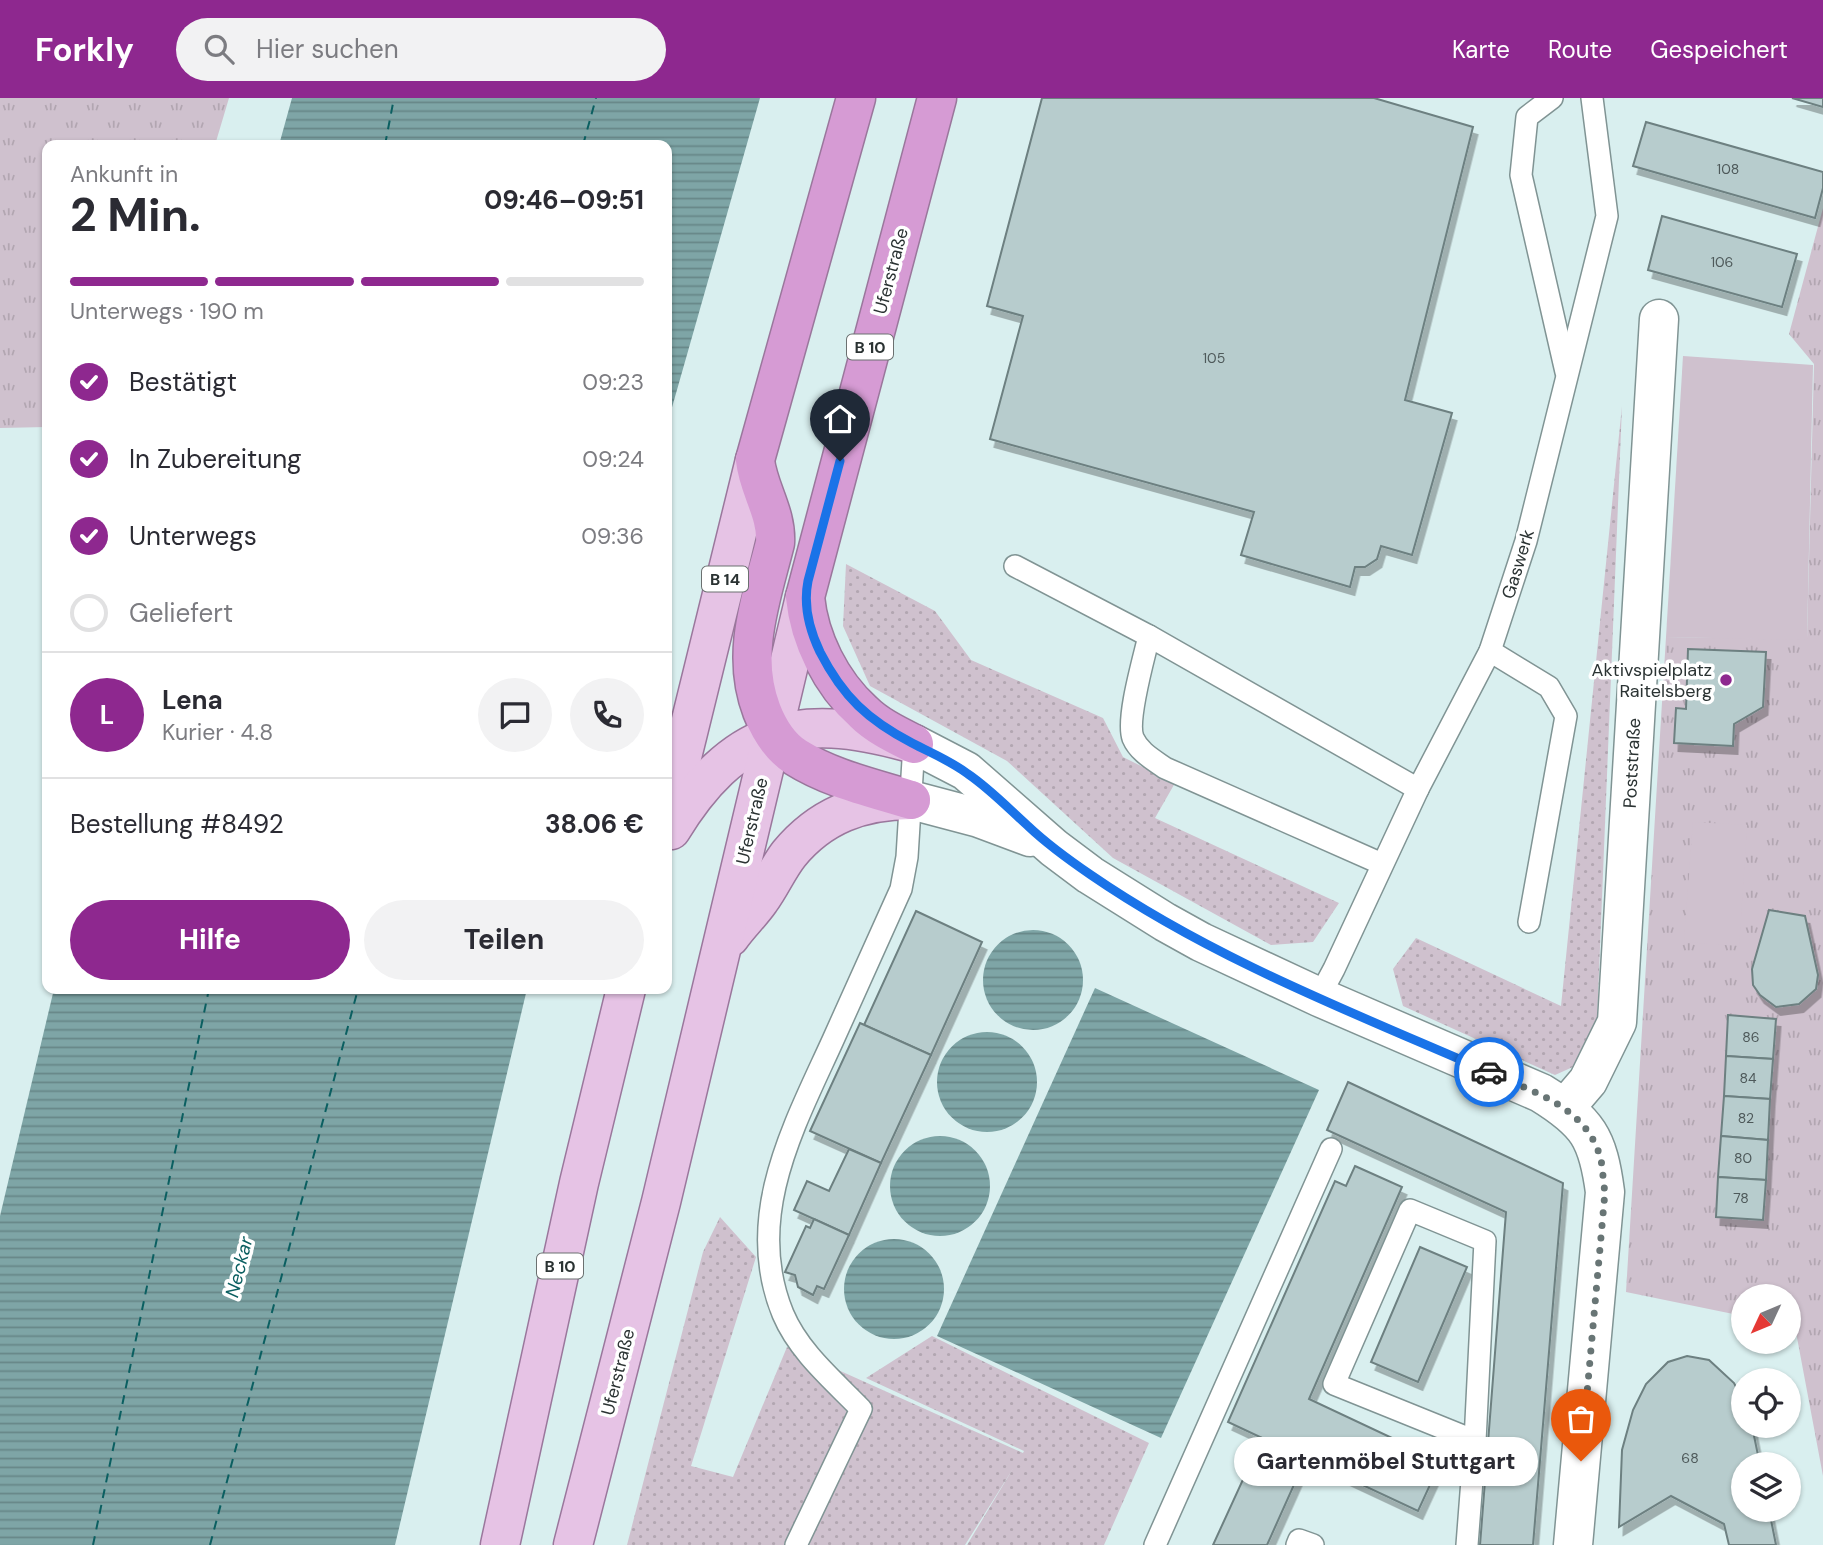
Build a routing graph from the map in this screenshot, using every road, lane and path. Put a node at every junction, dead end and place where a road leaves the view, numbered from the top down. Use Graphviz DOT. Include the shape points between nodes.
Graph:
graph roads {
  1 [pos="856,98"];
  2 [pos="937,98"];
  3 [pos="1552,98"];
  4 [pos="1592,98"];
  5 [pos="1659,319"];
  6 [pos="1568,377"];
  7 [pos="755,460"];
  8 [pos="1015,566"];
  9 [pos="805,597"];
  10 [pos="1149,636"];
  11 [pos="1490,651"];
  12 [pos="772,734"];
  13 [pos="914,744"];
  14 [pos="1418,789"];
  15 [pos="672,797"];
  16 [pos="911,800"];
  17 [pos="672,830"];
  18 [pos="1054,848"];
  19 [pos="1382,864"];
  20 [pos="1529,922"];
  21 [pos="722,951"];
  22 [pos="625,994"];
  23 [pos="1318,997"];
  24 [pos="1565,1108"];
  25 [pos="1331,1149"];
  26 [pos="1475,1441"];
  27 [pos="500,1545"];
  28 [pos="573,1545"];
  29 [pos="796,1545"];
  30 [pos="1155,1545"];
  31 [pos="1297,1545"];
  32 [pos="1313,1545"];
  33 [pos="1467,1545"];
  34 [pos="1573,1545"];
  1 -- 7 [label="highway"];
  2 -- 9 [label="highway, Uferstraße / B 10"];
  3 -- 6 [label="lane" via="1527,117 1521,175"];
  4 -- 6 [label="lane, Gaswerk" via="1607,216"];
  5 -- 24 [label="street, Poststraße" via="1617,1022 1588,1081"];
  6 -- 11 [label="lane, Gaswerk" via="1526,541"];
  7 -- 12 [label="highway" via="776,528 751,657 755,692"];
  7 -- 15 [label="main road, B 14"];
  8 -- 10 [label="lane"];
  9 -- 12 [label="main road, Uferstraße / B 10"];
  9 -- 13 [label="highway" via="811,631 838,684 864,714"];
  10 -- 14 [label="lane"];
  10 -- 19 [label="lane" via="1131,718 1133,738 1144,753 1165,768"];
  11 -- 14 [label="lane, Gaswerk"];
  11 -- 20 [label="lane" via="1549,687 1566,716"];
  12 -- 13 [label="main road" via="843,728"];
  12 -- 16 [label="highway" via="809,764"];
  12 -- 17 [label="main road" via="722,766"];
  12 -- 21 [label="main road, Uferstraße / B 10"];
  13 -- 16 [label="lane"];
  13 -- 18 [label="street" via="965,771"];
  14 -- 19 [label="lane, Gaswerk"];
  16 -- 18 [label="street" via="1018,831"];
  16 -- 21 [label="main road" via="857,806 814,830 788,855"];
  16 -- 29 [label="lane" via="901,889 787,1141 771,1198 770,1255 783,1314 798,1341 861,1409"];
  18 -- 23 [label="street" via="1164,922"];
  19 -- 23 [label="lane, Gaswerk"];
  21 -- 28 [label="main road, Uferstraße / B 10"];
  22 -- 27 [label="main road, B 10"];
  23 -- 24 [label="street" via="1541,1093"];
  24 -- 34 [label="street" via="1589,1133 1601,1158 1605,1192"];
  25 -- 30 [label="lane"];
  26 -- 26 [label="lane" via="1485,1241 1410,1210 1334,1384"];
  26 -- 33 [label="lane"];
  31 -- 32 [label="lane" via="1299,1540"];
}
